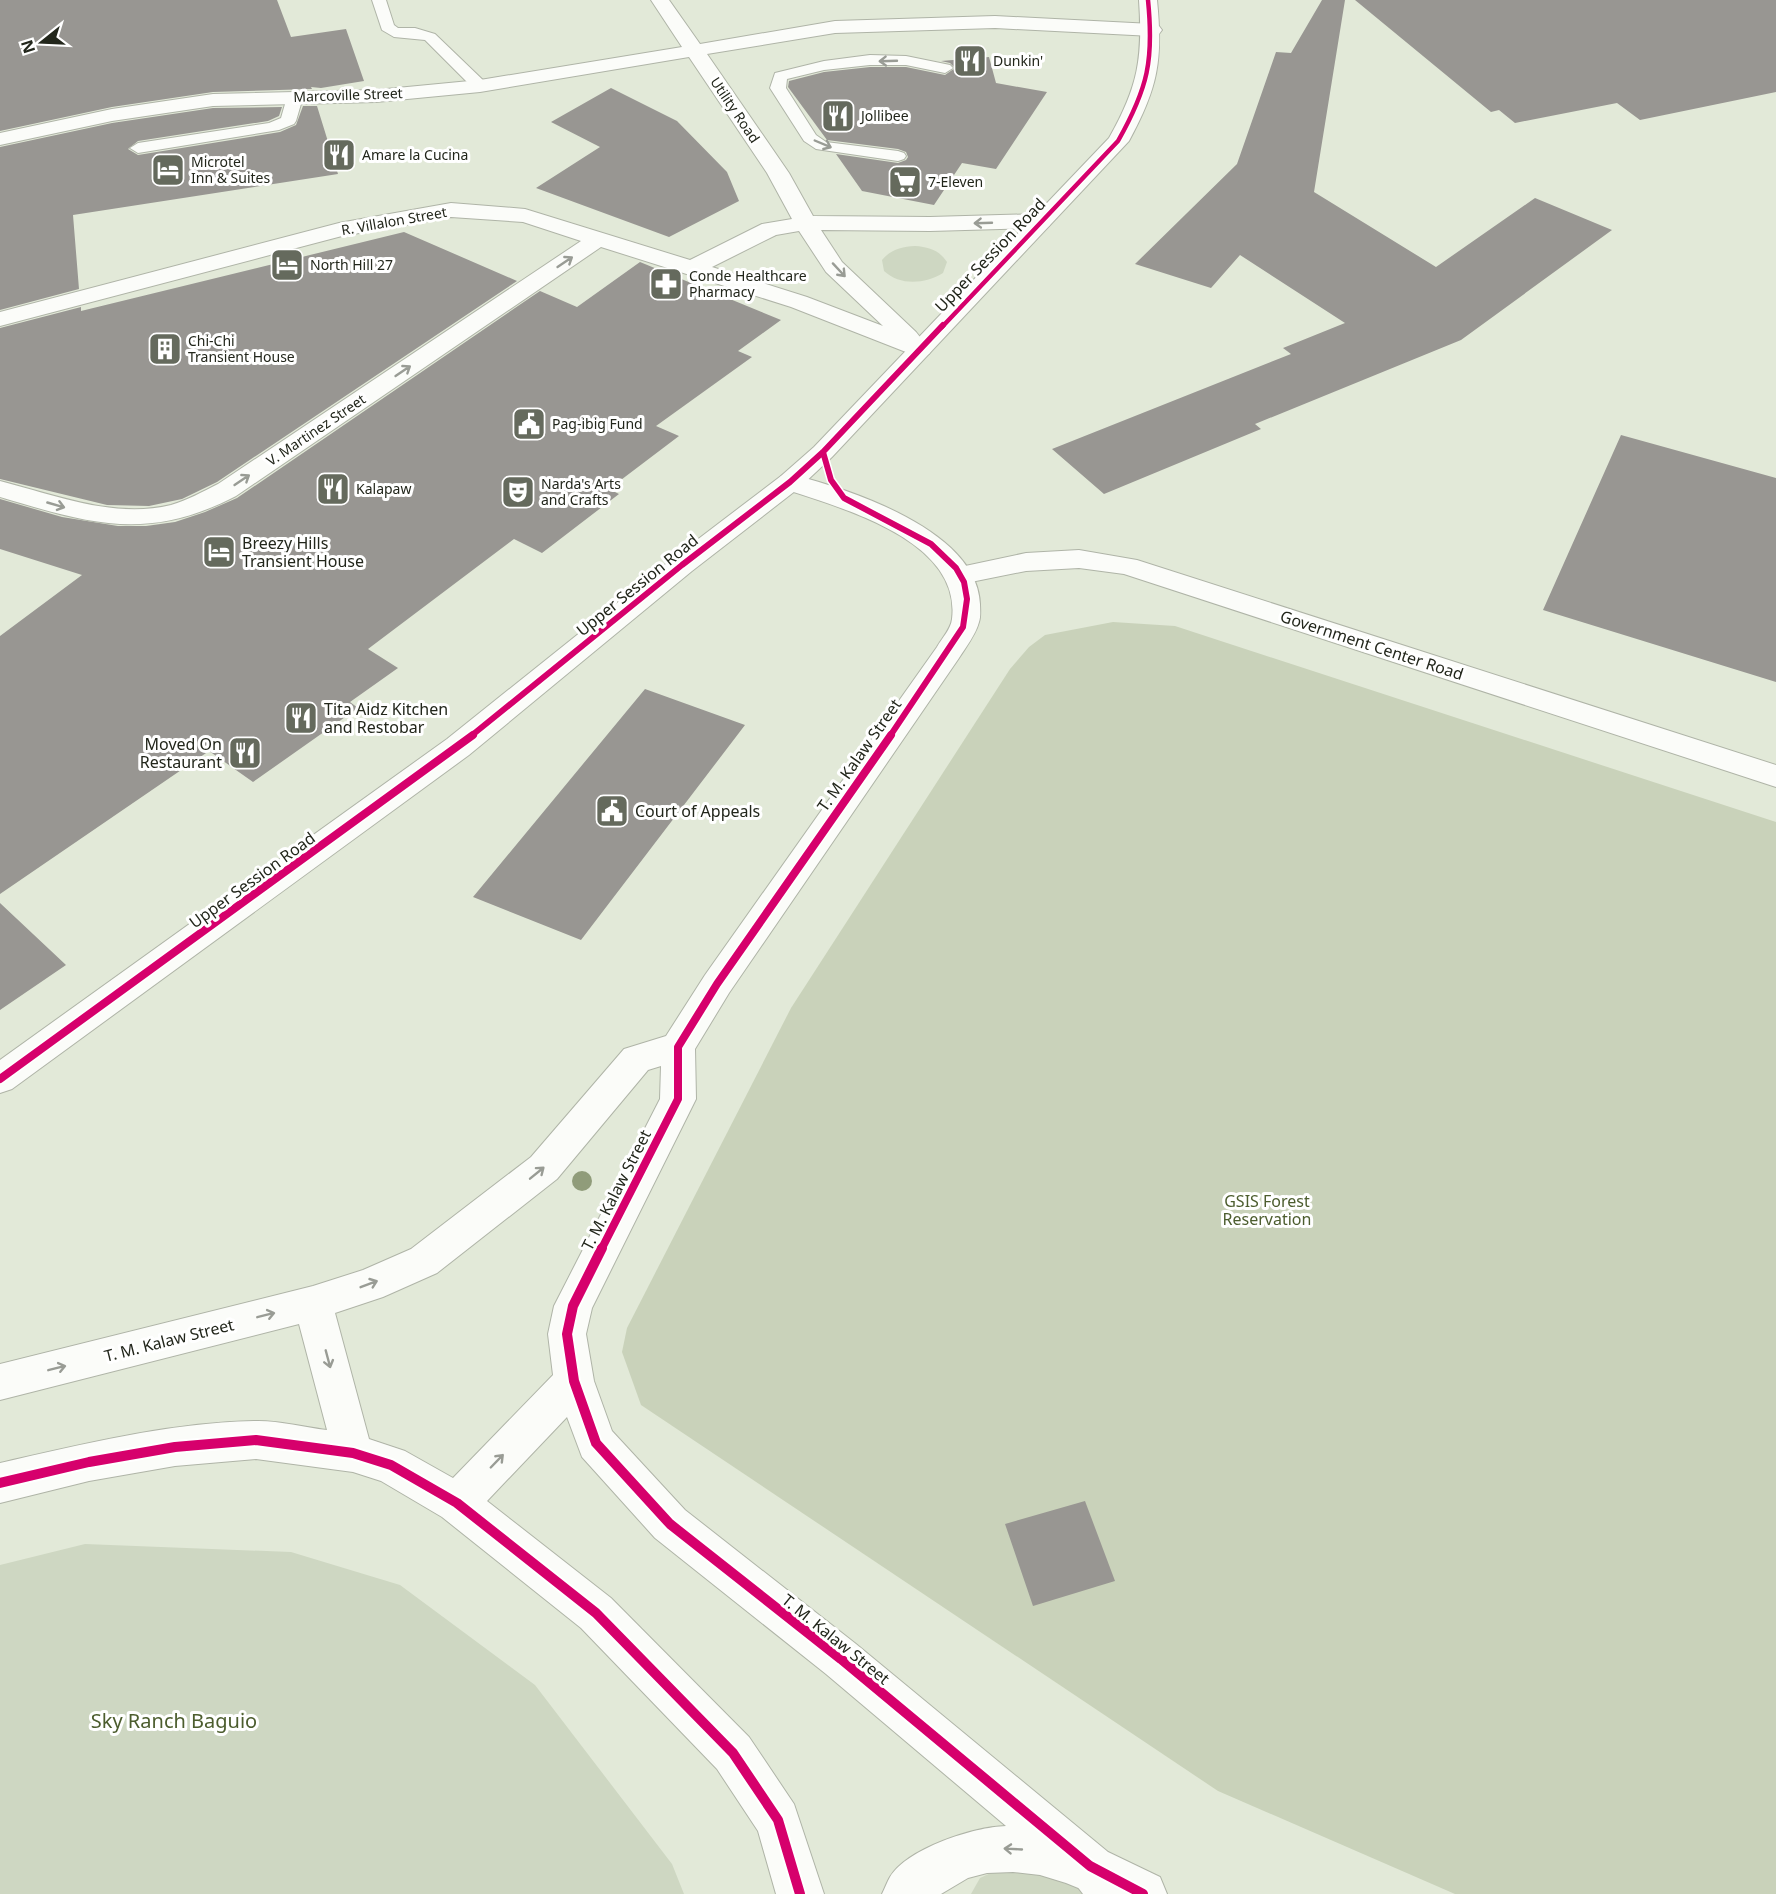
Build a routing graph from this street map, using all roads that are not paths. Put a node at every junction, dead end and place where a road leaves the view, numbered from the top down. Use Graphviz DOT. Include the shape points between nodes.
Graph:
graph roads {
  1 [pos="379,0"];
  2 [pos="660,0"];
  3 [pos="1148,0"];
  4 [pos="1152,30"];
  5 [pos="696,51"];
  6 [pos="945,68"];
  7 [pos="480,86"];
  8 [pos="295,97"];
  9 [pos="0,139"];
  10 [pos="138,148"];
  11 [pos="898,156"];
  12 [pos="1041,221"];
  13 [pos="805,223"];
  14 [pos="600,238"];
  15 [pos="695,267"];
  16 [pos="0,320"];
  17 [pos="920,349"];
  18 [pos="823,452"];
  19 [pos="789,482"];
  20 [pos="0,489"];
  21 [pos="851,503"];
  22 [pos="961,575"];
  23 [pos="1776,776"];
  24 [pos="678,1047"];
  25 [pos="0,1079"];
  26 [pos="314,1303"];
  27 [pos="574,1381"];
  28 [pos="0,1382"];
  29 [pos="353,1453"];
  30 [pos="0,1483"];
  31 [pos="457,1503"];
  32 [pos="1102,1880"];
  33 [pos="800,1894"];
  34 [pos="906,1894"];
  35 [pos="1143,1894"];
  1 -- 7 [label="lane" via="387,27 394,32 430,37"];
  2 -- 5 [label="street, Utility Road"];
  3 -- 4 [label="street, Upper Session Road"];
  4 -- 5 [label="street, Marcoville Street" via="995,22 894,24 788,33"];
  4 -- 12 [label="street, Upper Session Road" via="1147,84 1118,141"];
  5 -- 7 [label="street, Marcoville Street"];
  5 -- 13 [label="street, Utility Road" via="778,173"];
  6 -- 11 [label="lane, one-way" via="899,60 857,62 780,76 778,87 810,138 822,146"];
  7 -- 8 [label="street, Marcoville Street" via="403,94"];
  8 -- 9 [label="street, Marcoville Street" via="161,106"];
  8 -- 10 [label="lane" via="288,121 273,127"];
  12 -- 13 [label="street, one-way"];
  12 -- 17 [label="street, Upper Session Road"];
  13 -- 15 [label="street" via="770,229"];
  13 -- 17 [label="street, Utility Road, one-way" via="834,267"];
  14 -- 15 [label="street, R. Villalon Street"];
  14 -- 16 [label="street, R. Villalon Street" via="525,216 451,210 339,230"];
  20 -- 14 [label="street, V. Martinez Street, one-way" via="87,514 127,518 199,505"];
  15 -- 17 [label="street, R. Villalon Street"];
  17 -- 18 [label="street, Upper Session Road"];
  18 -- 19 [label="street, Upper Session Road"];
  18 -- 21 [label="street, T. M. Kalaw Street" via="825,470 832,483"];
  19 -- 21 [label="street, T. M. Kalaw Street"];
  19 -- 25 [label="street, Upper Session Road" via="458,747"];
  21 -- 22 [label="street, T. M. Kalaw Street" via="930,541"];
  22 -- 23 [label="street, Government Center Road" via="1026,562 1078,559 1127,566"];
  22 -- 24 [label="street, T. M. Kalaw Street" via="967,597 966,620 949,651 717,984"];
  26 -- 24 [label="street, T. M. Kalaw Street, one-way" via="370,1285 424,1261 544,1168 636,1059"];
  24 -- 27 [label="street, T. M. Kalaw Street" via="678,1100 573,1306 567,1334"];
  28 -- 26 [label="street, T. M. Kalaw Street, one-way"];
  26 -- 29 [label="street, one-way"];
  31 -- 27 [label="street, one-way"];
  27 -- 32 [label="street, T. M. Kalaw Street" via="596,1443 670,1524 841,1659"];
  29 -- 30 [label="street" via="256,1440 175,1447"];
  29 -- 31 [label="street" via="391,1465"];
  31 -- 33 [label="street" via="596,1613 733,1753 778,1820"];
  32 -- 34 [label="street, one-way" via="1036,1850 992,1848 950,1860"];
  32 -- 35 [label="street"];
}
